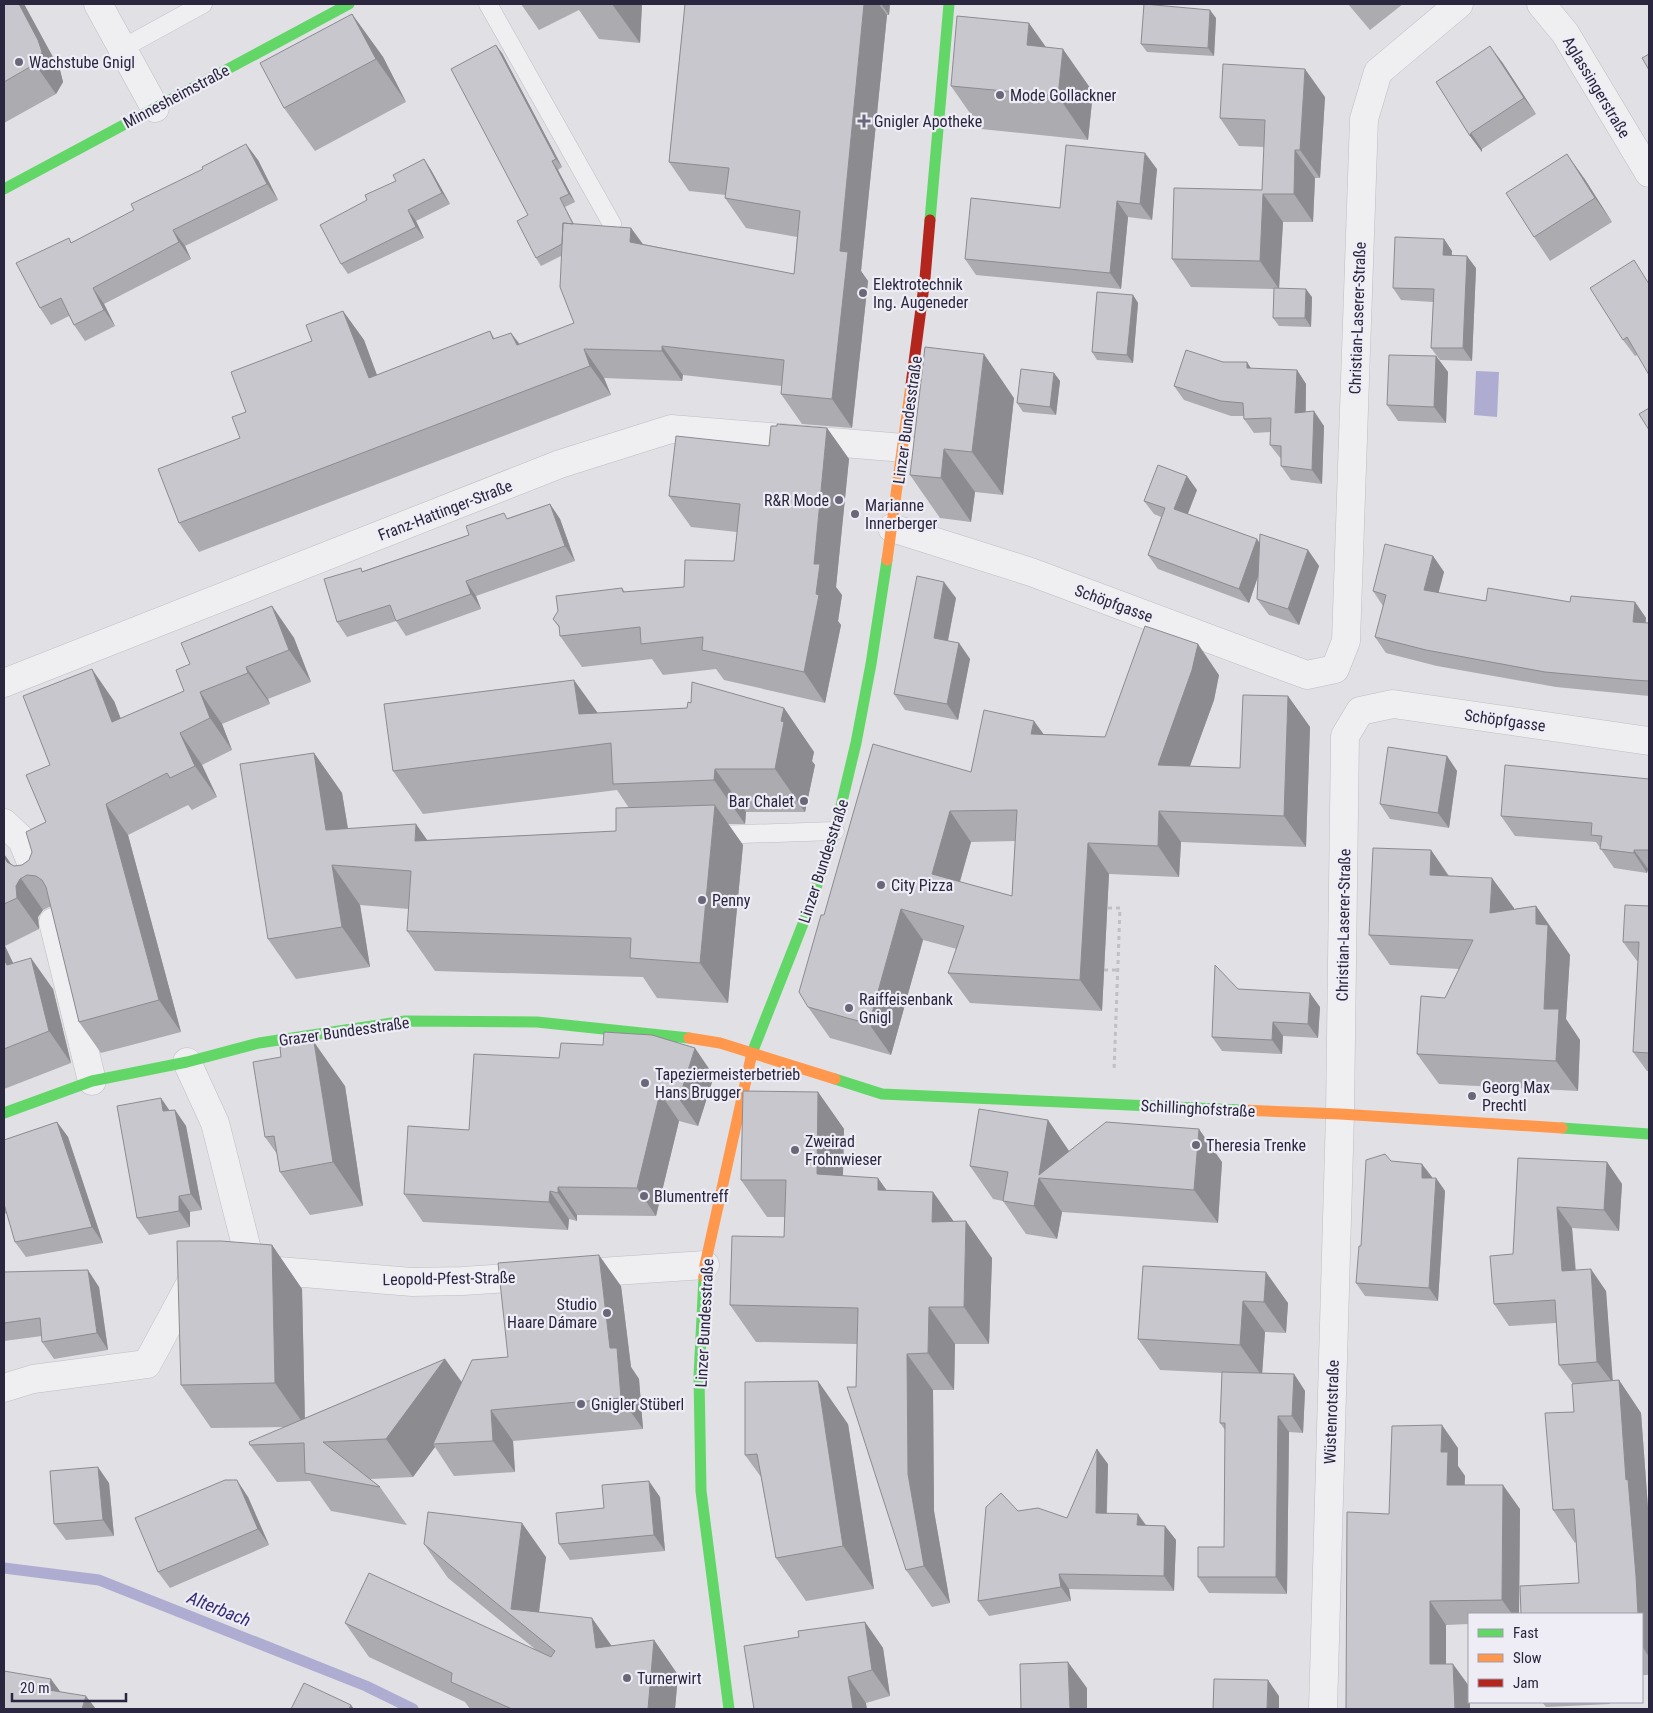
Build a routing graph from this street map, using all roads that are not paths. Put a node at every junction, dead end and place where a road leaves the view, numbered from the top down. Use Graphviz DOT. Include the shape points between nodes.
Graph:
graph roads {
  1 [pos="98,4"];
  2 [pos="203,4"];
  3 [pos="349,4"];
  4 [pos="488,4"];
  5 [pos="949,4"];
  6 [pos="1459,4"];
  7 [pos="1541,4"];
  8 [pos="175,11"];
  9 [pos="122,48"];
  10 [pos="155,108"];
  11 [pos="1649,174"];
  12 [pos="4,189"];
  13 [pos="612,224"];
  14 [pos="904,448"];
  15 [pos="892,528"];
  16 [pos="1335,669"];
  17 [pos="4,683"];
  18 [pos="1345,736"];
  19 [pos="1649,741"];
  20 [pos="4,823"];
  21 [pos="835,831"];
  22 [pos="697,836"];
  23 [pos="39,882"];
  24 [pos="53,922"];
  25 [pos="752,1053"];
  26 [pos="187,1062"];
  27 [pos="92,1081"];
  28 [pos="4,1113"];
  29 [pos="1340,1114"];
  30 [pos="1649,1134"];
  31 [pos="705,1265"];
  32 [pos="252,1269"];
  33 [pos="4,1388"];
  34 [pos="730,1709"];
  35 [pos="1323,1709"];
  1 -- 9 [label="street"];
  2 -- 8 [label="lane"];
  3 -- 10 [label="main road, Minnesheimstraße"];
  4 -- 13 [label="lane"];
  5 -- 14 [label="main road, Linzer Bundesstraße" via="925,278"];
  6 -- 16 [label="street, Christian-Laserer-Straße" via="1378,72 1364,119 1346,641"];
  7 -- 11 [label="street, Aglassingerstraße" via="1565,33"];
  8 -- 9 [label="lane"];
  9 -- 10 [label="street"];
  10 -- 12 [label="main road, Minnesheimstraße"];
  14 -- 15 [label="main road, Linzer Bundesstraße"];
  14 -- 17 [label="street, Franz-Hattinger-Straße" via="671,429 560,464"];
  15 -- 16 [label="street, Schöpfgasse" via="1031,572 1307,675"];
  15 -- 21 [label="main road, Linzer Bundesstraße" via="871,664"];
  18 -- 19 [label="street, Schöpfgasse" via="1360,711 1394,704"];
  18 -- 29 [label="street, Christian-Laserer-Straße"];
  20 -- 23 [label="street" via="22,840"];
  21 -- 22 [label="lane"];
  21 -- 25 [label="main road, Linzer Bundesstraße" via="810,906"];
  24 -- 27 [label="street"];
  25 -- 26 [label="main road, Grazer Bundesstraße" via="702,1039 537,1022 405,1021 259,1043"];
  25 -- 29 [label="main road, Schillinghofstraße" via="882,1094"];
  25 -- 31 [label="main road, Linzer Bundesstraße"];
  26 -- 27 [label="main road, Grazer Bundesstraße"];
  26 -- 32 [label="street" via="215,1123"];
  27 -- 28 [label="main road, Grazer Bundesstraße"];
  29 -- 30 [label="main road, Schillinghofstraße"];
  29 -- 35 [label="street, Wüstenrotstraße"];
  31 -- 32 [label="street, Leopold-Pfest-Straße" via="412,1282"];
  31 -- 34 [label="main road, Linzer Bundesstraße" via="699,1376 701,1490"];
  32 -- 33 [label="street, Leopold-Pfest-Straße" via="198,1269 147,1364 33,1379"];
}
